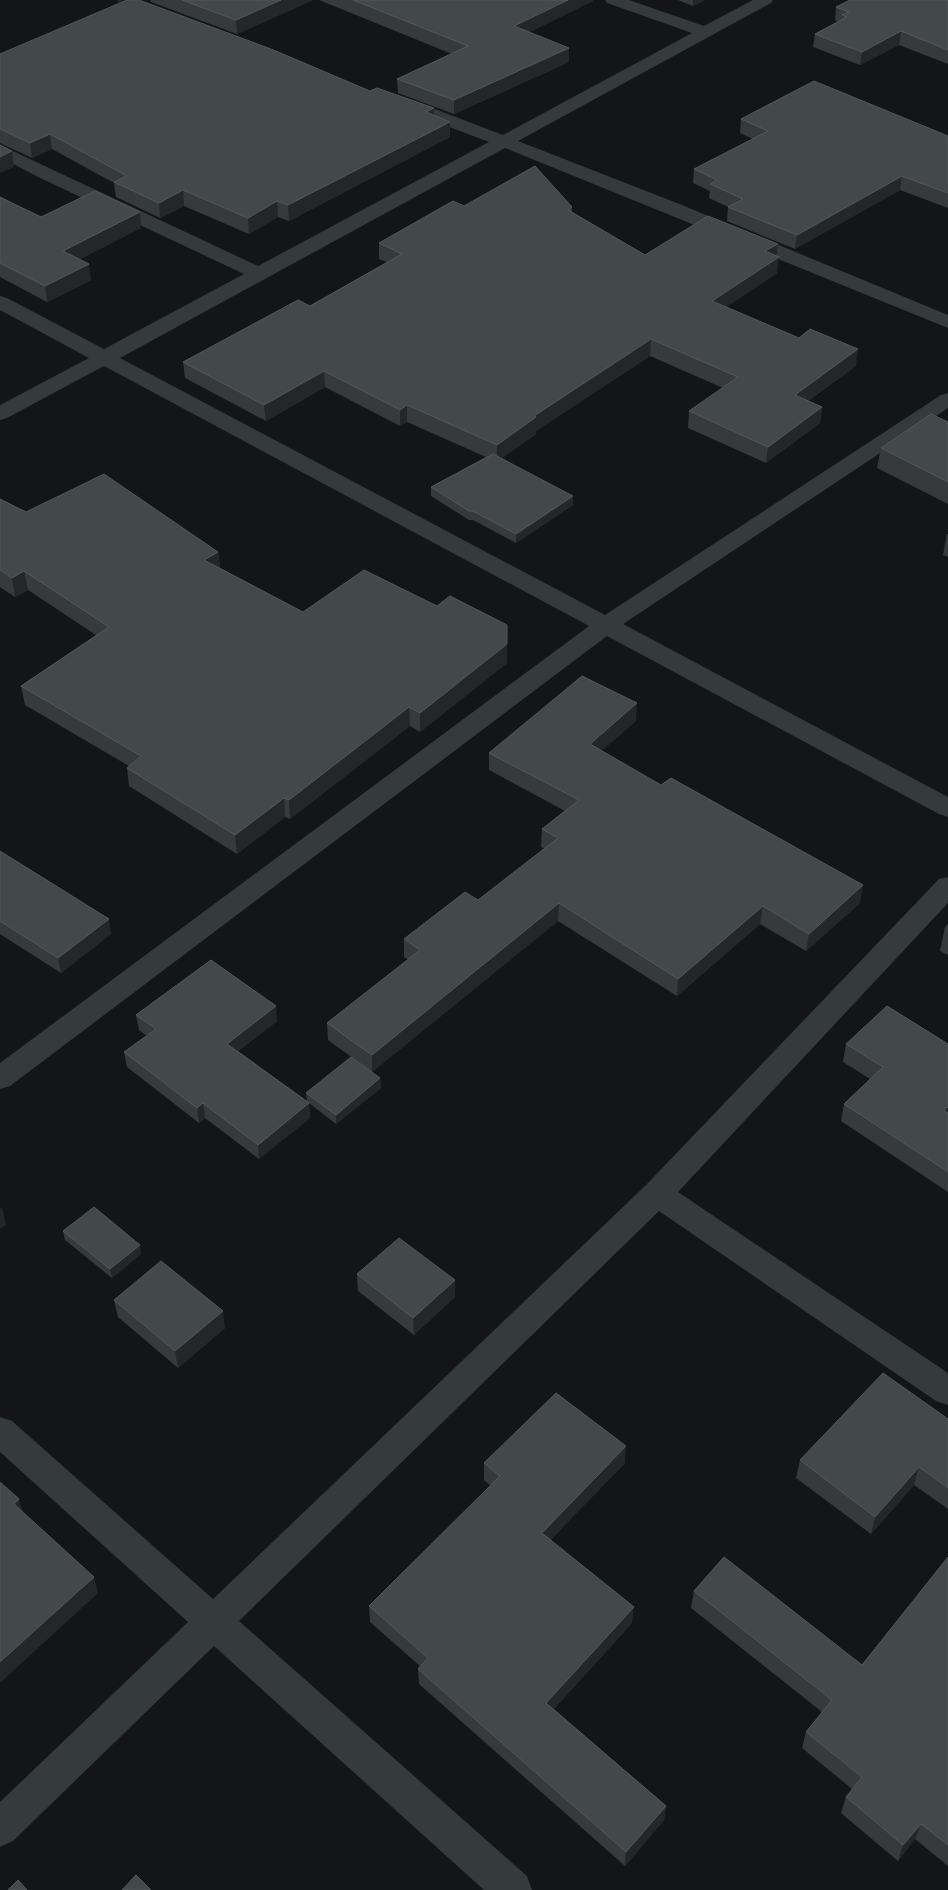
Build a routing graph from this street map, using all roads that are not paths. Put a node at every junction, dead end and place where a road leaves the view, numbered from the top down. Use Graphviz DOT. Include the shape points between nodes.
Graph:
graph roads {
  1 [pos="612,0"];
  2 [pos="765,0"];
  3 [pos="705,32"];
  4 [pos="384,96"];
  5 [pos="505,141"];
  6 [pos="0,150"];
  7 [pos="259,274"];
  8 [pos="0,302"];
  9 [pos="948,322"];
  10 [pos="106,357"];
  11 [pos="948,399"];
  12 [pos="0,414"];
  13 [pos="607,624"];
  14 [pos="948,808"];
  15 [pos="948,886"];
  16 [pos="0,1078"];
  17 [pos="657,1194"];
  18 [pos="948,1391"];
  19 [pos="0,1431"];
  20 [pos="213,1621"];
  21 [pos="0,1828"];
  22 [pos="513,1890"];
  1 -- 3 [label="street"];
  2 -- 3 [label="street"];
  3 -- 5 [label="street"];
  4 -- 5 [label="street"];
  5 -- 7 [label="street"];
  5 -- 9 [label="street"];
  6 -- 7 [label="street"];
  7 -- 10 [label="street"];
  8 -- 10 [label="street"];
  10 -- 12 [label="street"];
  10 -- 13 [label="street"];
  11 -- 13 [label="street"];
  13 -- 14 [label="street"];
  13 -- 16 [label="street"];
  15 -- 17 [label="street"];
  17 -- 18 [label="street"];
  17 -- 20 [label="street"];
  19 -- 20 [label="street"];
  20 -- 21 [label="street"];
  20 -- 22 [label="street"];
}
